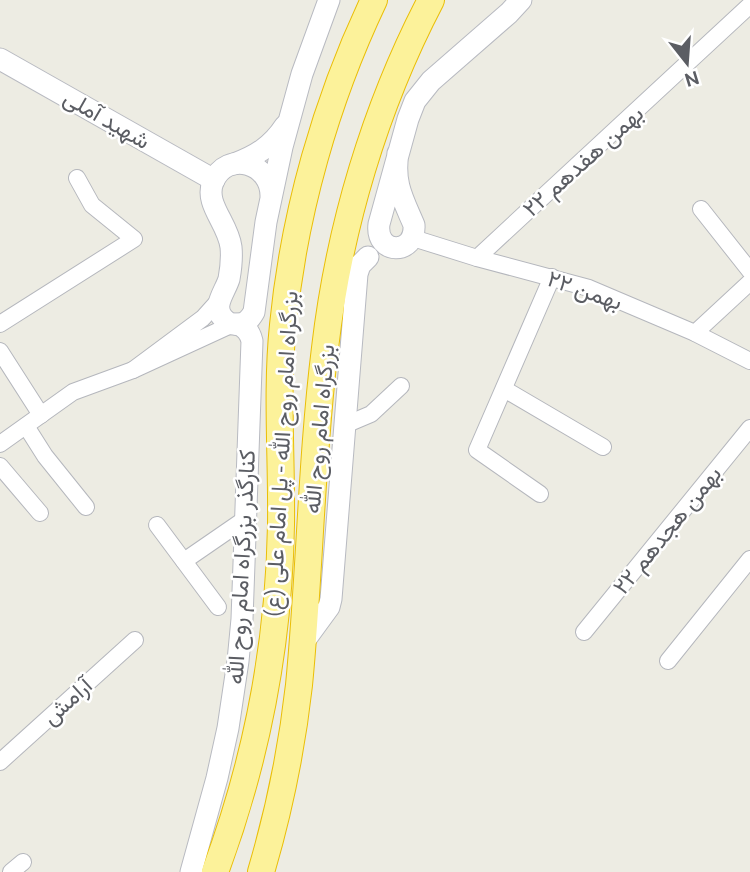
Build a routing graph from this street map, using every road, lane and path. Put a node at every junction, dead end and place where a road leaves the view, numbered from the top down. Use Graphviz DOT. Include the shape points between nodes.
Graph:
graph roads {
  1 [pos="329,0"];
  2 [pos="374,0"];
  3 [pos="431,0"];
  4 [pos="520,3"];
  5 [pos="750,5"];
  6 [pos="0,59"];
  7 [pos="290,114"];
  8 [pos="398,153"];
  9 [pos="232,165"];
  10 [pos="77,178"];
  11 [pos="214,180"];
  12 [pos="271,197"];
  13 [pos="701,209"];
  14 [pos="404,243"];
  15 [pos="368,257"];
  16 [pos="477,258"];
  17 [pos="750,271"];
  18 [pos="552,277"];
  19 [pos="750,282"];
  20 [pos="220,299"];
  21 [pos="331,304"];
  22 [pos="0,324"];
  23 [pos="234,324"];
  24 [pos="695,333"];
  25 [pos="0,351"];
  26 [pos="750,361"];
  27 [pos="133,370"];
  28 [pos="401,386"];
  29 [pos="504,389"];
  30 [pos="41,415"];
  31 [pos="345,425"];
  32 [pos="26,426"];
  33 [pos="750,428"];
  34 [pos="0,444"];
  35 [pos="603,447"];
  36 [pos="0,466"];
  37 [pos="540,494"];
  38 [pos="86,507"];
  39 [pos="40,513"];
  40 [pos="245,519"];
  41 [pos="157,525"];
  42 [pos="750,559"];
  43 [pos="184,561"];
  44 [pos="218,607"];
  45 [pos="584,632"];
  46 [pos="135,640"];
  47 [pos="302,644"];
  48 [pos="668,661"];
  49 [pos="1,758"];
  50 [pos="191,872"];
  51 [pos="215,872"];
  52 [pos="261,872"];
  1 -- 7 [label="main road"];
  2 -- 51 [label="highway, بزرگراه امام روح الله - پل امام علی (ع)" via="327,121 292,261 281,353 280,535 271,644 249,761"];
  3 -- 21 [label="highway, بزرگراه امام روح الله" via="372,142 354,198"];
  4 -- 8 [label="main road" via="422,91"];
  5 -- 16 [label="street, ۲۲ بهمن هفدهم"];
  6 -- 11 [label="main road, شهید آملی"];
  7 -- 9 [label="main road" via="268,146"];
  7 -- 12 [label="main road"];
  8 -- 14 [label="main road" via="398,186 415,230"];
  8 -- 14 [label="main road" via="378,231 387,245"];
  9 -- 11 [label="main road"];
  9 -- 12 [label="main road" via="247,164 260,170 269,182"];
  10 -- 22 [label="street" via="92,205 134,239"];
  11 -- 20 [label="main road" via="212,205 231,249 230,275"];
  12 -- 23 [label="main road" via="255,309 247,321"];
  13 -- 17 [label="street"];
  14 -- 15 [label="main road"];
  14 -- 16 [label="street, ۲۲ بهمن"];
  15 -- 21 [label="main road" via="344,278"];
  15 -- 31 [label="main road" via="357,274"];
  16 -- 18 [label="street, ۲۲ بهمن"];
  18 -- 24 [label="street, ۲۲ بهمن"];
  18 -- 29 [label="street"];
  19 -- 24 [label="street"];
  20 -- 23 [label="main road" via="221,316"];
  20 -- 27 [label="street" via="204,318"];
  21 -- 47 [label="highway, بزرگراه امام روح الله"];
  23 -- 27 [label="street"];
  23 -- 40 [label="main road, کنارگذر بزرگراه امام روح الله" via="248,331 252,341"];
  24 -- 26 [label="street, ۲۲ بهمن"];
  25 -- 30 [label="street"];
  27 -- 30 [label="street" via="74,392"];
  28 -- 31 [label="street" via="371,414"];
  29 -- 35 [label="street"];
  29 -- 37 [label="street" via="477,450"];
  30 -- 32 [label="street"];
  31 -- 47 [label="main road" via="331,598"];
  32 -- 34 [label="street"];
  32 -- 38 [label="street"];
  33 -- 45 [label="street, ۲۲ بهمن هجدهم"];
  36 -- 39 [label="street"];
  40 -- 43 [label="street"];
  40 -- 50 [label="main road, کنارگذر بزرگراه امام روح الله" via="233,695 216,786"];
  41 -- 43 [label="street"];
  42 -- 48 [label="street"];
  43 -- 44 [label="street"];
  46 -- 49 [label="street, آرامش"];
  47 -- 52 [label="highway, بزرگراه امام روح الله" via="290,745"];
}
